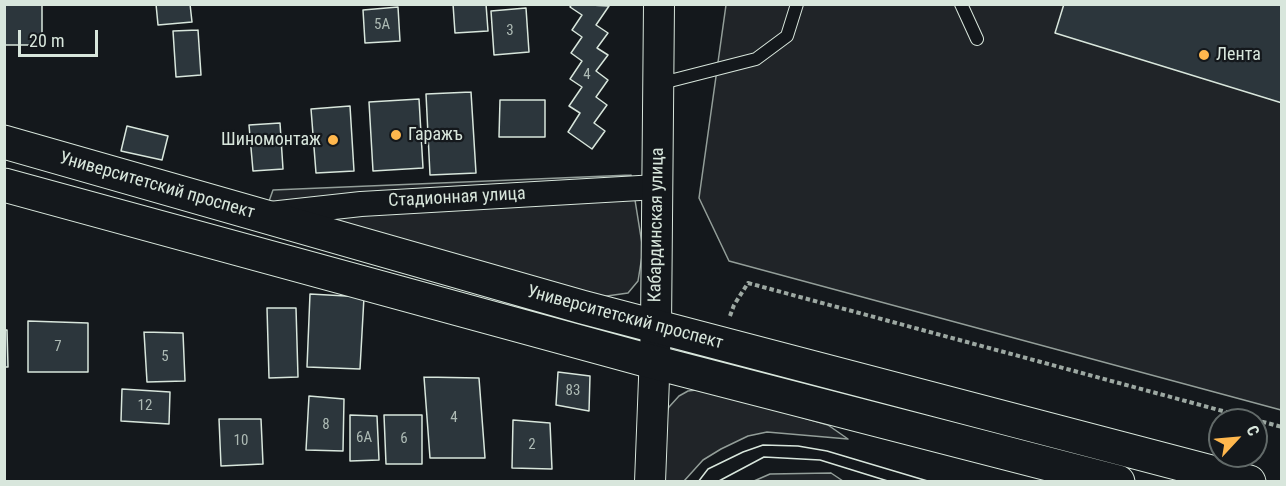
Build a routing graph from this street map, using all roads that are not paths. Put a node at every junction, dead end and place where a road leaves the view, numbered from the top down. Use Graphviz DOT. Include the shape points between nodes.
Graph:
graph roads {
  1 [pos="659,4"];
  2 [pos="797,4"];
  3 [pos="961,4"];
  4 [pos="976,39"];
  5 [pos="658,84"];
  6 [pos="4,142"];
  7 [pos="4,185"];
  8 [pos="657,187"];
  9 [pos="258,215"];
  10 [pos="656,327"];
  11 [pos="653,362"];
  12 [pos="650,482"];
  13 [pos="1118,482"];
  14 [pos="1249,482"];
  1 -- 5 [label="street, Кабардинская улица"];
  2 -- 5 [label="lane" via="787,36 756,59"];
  3 -- 4 [label="lane"];
  5 -- 8 [label="street, Кабардинская улица"];
  6 -- 9 [label="highway, Университетский проспект"];
  7 -- 11 [label="highway, Университетский проспект"];
  8 -- 9 [label="street, Стадионная улица" via="361,204"];
  8 -- 10 [label="street, Кабардинская улица"];
  9 -- 10 [label="highway, Университетский проспект"];
  10 -- 11 [label="street, Кабардинская улица"];
  10 -- 14 [label="highway, Университетский проспект"];
  11 -- 12 [label="street, Кабардинская улица"];
  11 -- 13 [label="highway, Университетский проспект"];
}
